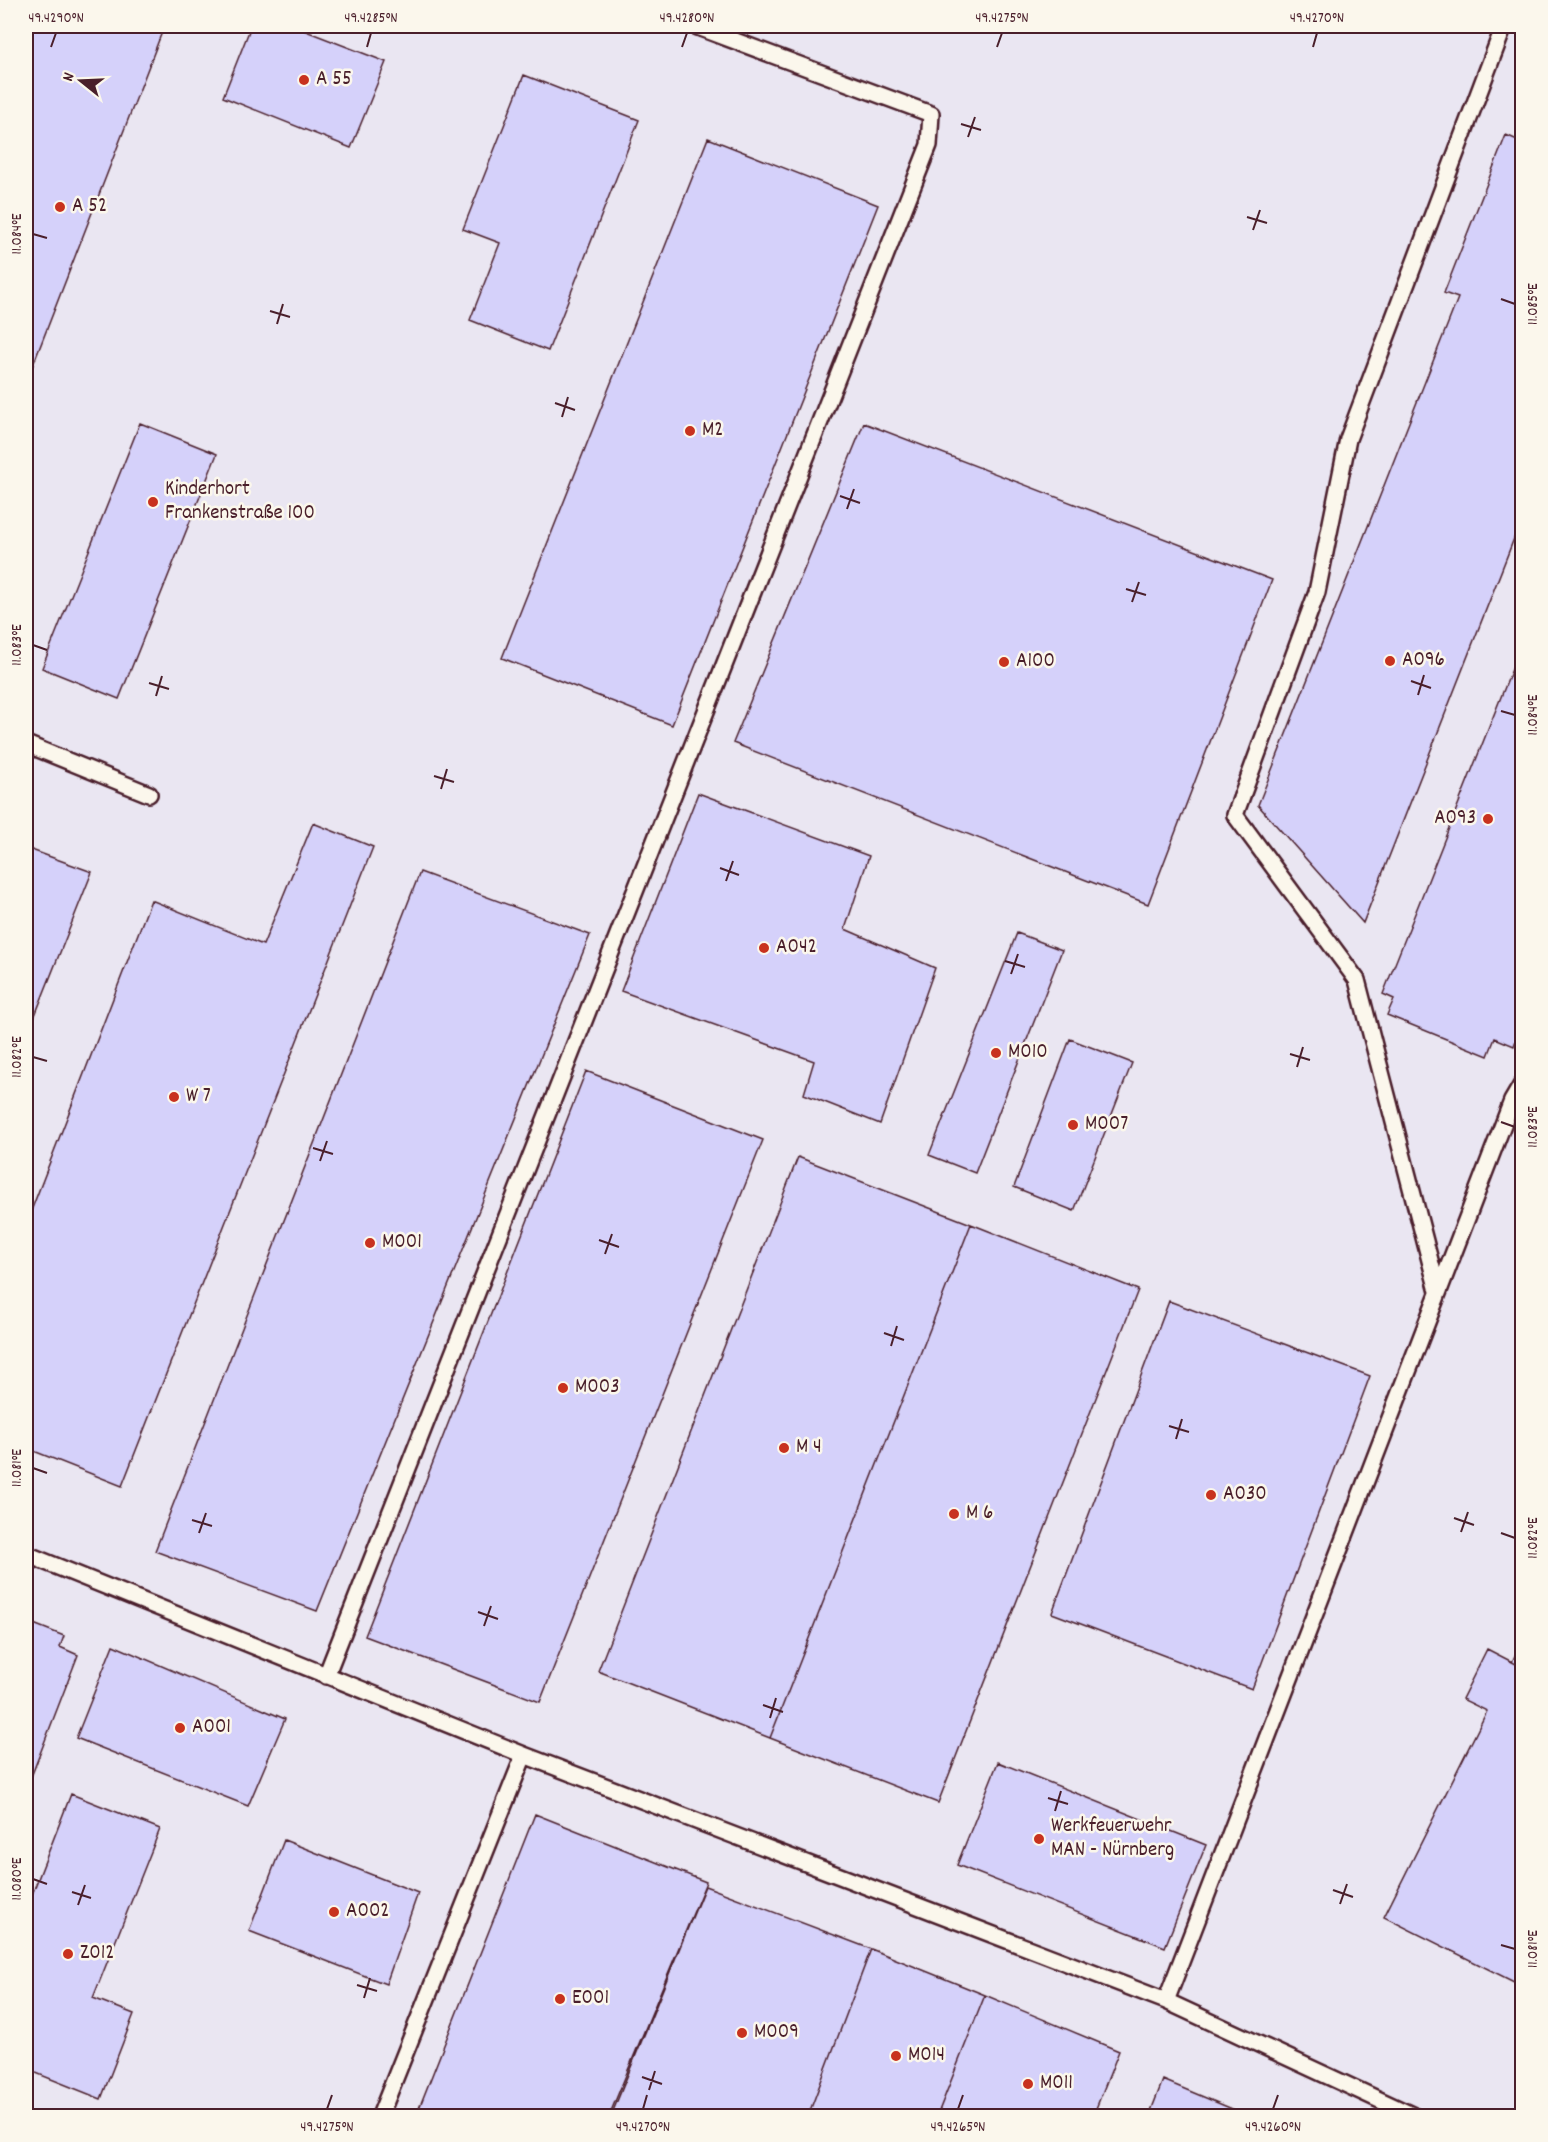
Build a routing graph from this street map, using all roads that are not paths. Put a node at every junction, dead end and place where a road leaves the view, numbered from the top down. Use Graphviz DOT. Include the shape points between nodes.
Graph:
graph roads {
  1 [pos="695,26"];
  2 [pos="1504,26"];
  3 [pos="26,744"];
  4 [pos="149,794"];
  5 [pos="1522,1084"];
  6 [pos="1438,1291"];
  7 [pos="26,1554"];
  8 [pos="326,1676"];
  9 [pos="524,1755"];
  10 [pos="1166,2001"];
  11 [pos="380,2116"];
  12 [pos="1414,2116"];
  1 -- 8 [label="lane" via="932,114 929,145"];
  2 -- 6 [label="lane" via="1348,439 1317,592 1235,815 1357,980"];
  3 -- 4 [label="lane"];
  5 -- 6 [label="lane"];
  6 -- 10 [label="lane"];
  7 -- 8 [label="lane"];
  8 -- 9 [label="lane"];
  9 -- 10 [label="lane"];
  9 -- 11 [label="lane"];
  10 -- 12 [label="lane"];
}
